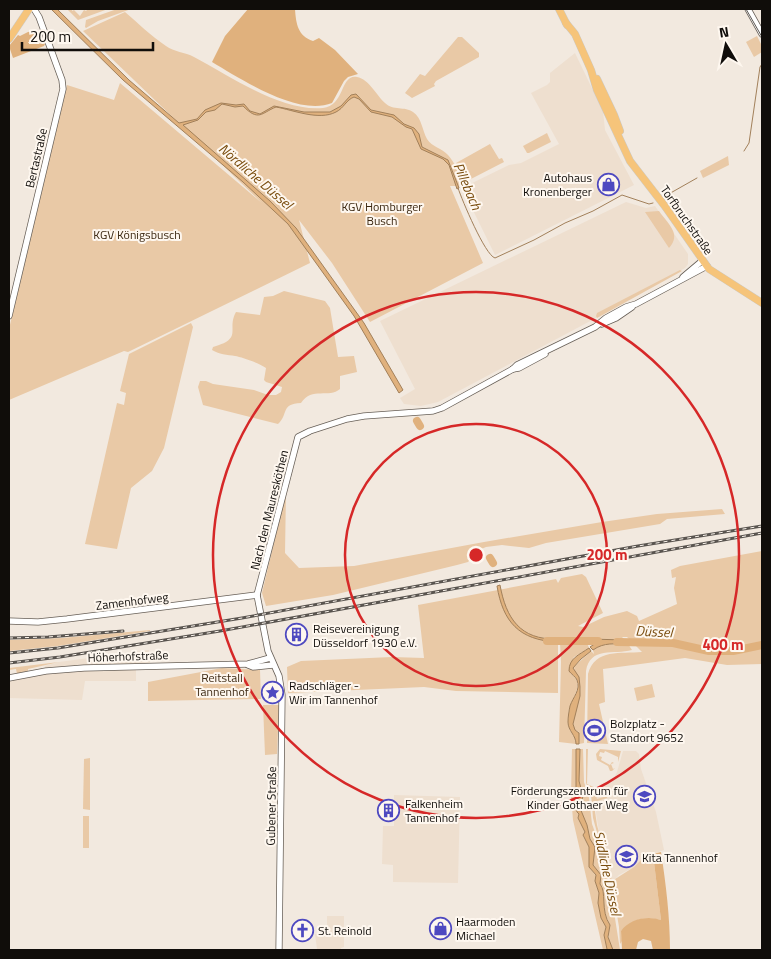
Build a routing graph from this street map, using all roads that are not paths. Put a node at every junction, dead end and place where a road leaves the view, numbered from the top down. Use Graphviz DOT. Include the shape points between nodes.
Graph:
graph roads {
  1 [pos="29,9"];
  2 [pos="34,9"];
  3 [pos="559,9"];
  4 [pos="748,9"];
  5 [pos="762,34"];
  6 [pos="9,39"];
  7 [pos="591,70"];
  8 [pos="598,81"];
  9 [pos="609,117"];
  10 [pos="621,135"];
  11 [pos="645,180"];
  12 [pos="704,264"];
  13 [pos="762,304"];
  14 [pos="9,316"];
  15 [pos="257,595"];
  16 [pos="9,621"];
  17 [pos="270,658"];
  18 [pos="248,664"];
  19 [pos="273,665"];
  20 [pos="9,678"];
  21 [pos="279,950"];
  1 -- 6 [label="main road"];
  2 -- 14 [label="street, Bertastraße" via="63,89"];
  3 -- 7 [label="main road, Torfbruchstraße"];
  4 -- 5 [label="street"];
  7 -- 8 [label="main road, Torfbruchstraße"];
  7 -- 9 [label="main road, Torfbruchstraße"];
  8 -- 9 [label="main road"];
  8 -- 10 [label="main road, Torfbruchstraße"];
  9 -- 10 [label="main road"];
  9 -- 11 [label="main road, Torfbruchstraße" via="630,161"];
  10 -- 11 [label="main road, Torfbruchstraße"];
  11 -- 12 [label="main road, Torfbruchstraße"];
  12 -- 13 [label="main road, Torfbruchstraße"];
  12 -- 15 [label="street, Nach den Mauresköthen" via="442,408 364,416 301,435"];
  15 -- 16 [label="street, Zamenhofweg" via="67,619"];
  15 -- 17 [label="street, Nach den Mauresköthen"];
  17 -- 18 [label="street, Höherhofstraße"];
  17 -- 19 [label="street, Nach den Mauresköthen"];
  18 -- 19 [label="street, Höherhofstraße"];
  18 -- 20 [label="street, Höherhofstraße" via="84,668"];
  19 -- 21 [label="street, Gubener Straße" via="280,681 282,700"];
}
